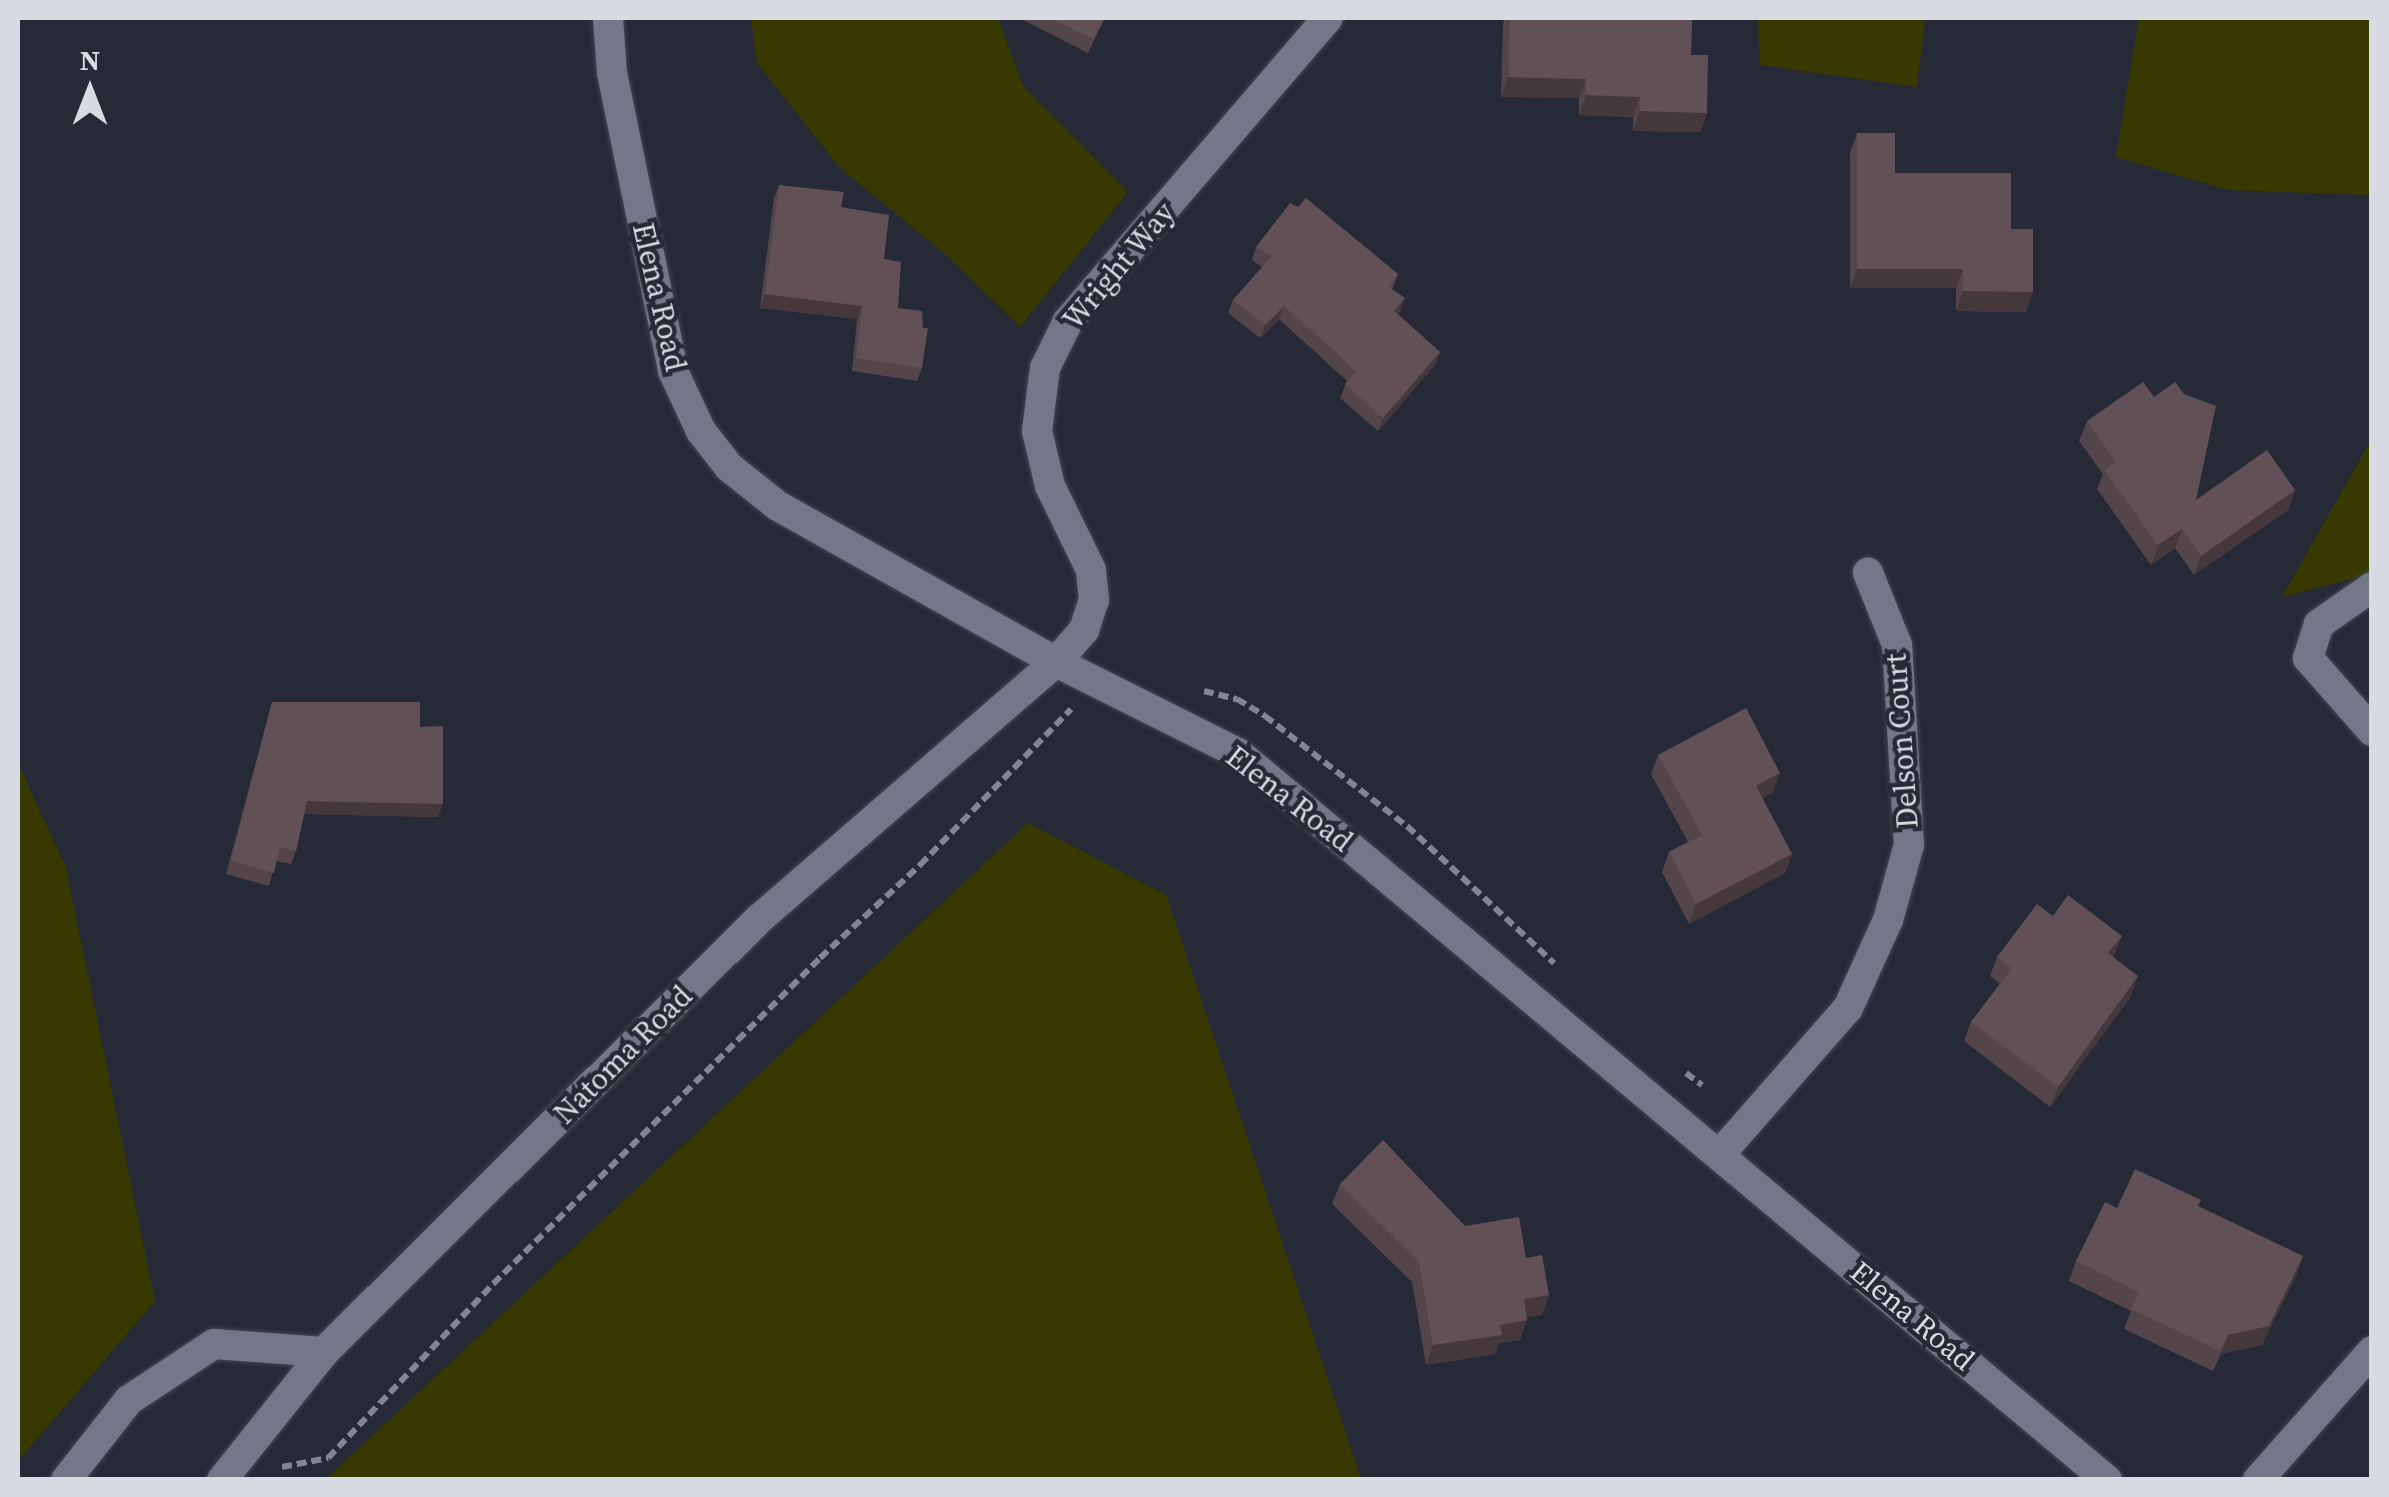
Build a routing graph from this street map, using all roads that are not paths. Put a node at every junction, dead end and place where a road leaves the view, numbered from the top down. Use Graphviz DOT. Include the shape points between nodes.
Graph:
graph roads {
  1 [pos="608,18"];
  2 [pos="1328,18"];
  3 [pos="1868,573"];
  4 [pos="2372,587"];
  5 [pos="1056,662"];
  6 [pos="2372,731"];
  7 [pos="1720,1154"];
  8 [pos="324,1352"];
  9 [pos="2372,1352"];
  10 [pos="254,1467"];
  11 [pos="66,1480"];
  12 [pos="222,1480"];
  13 [pos="2107,1480"];
  14 [pos="2258,1480"];
  1 -- 5 [label="street, Elena Road" via="612,74 665,332 701,431 729,467 778,506"];
  2 -- 5 [label="street, Wright Way" via="1068,322 1044,368 1037,431 1050,486 1091,570 1094,600 1084,630"];
  3 -- 7 [label="street, Delson Court" via="1896,645 1909,845 1888,920 1848,1008"];
  4 -- 6 [label="street" via="2319,624 2308,658"];
  5 -- 7 [label="street, Elena Road" via="1238,753"];
  5 -- 8 [label="street, Natoma Road" via="759,920"];
  7 -- 13 [label="street, Elena Road"];
  8 -- 10 [label="street, Natoma Road"];
  8 -- 11 [label="street" via="214,1344 128,1400"];
  9 -- 14 [label="street"];
  10 -- 12 [label="street, Natoma Road"];
}
